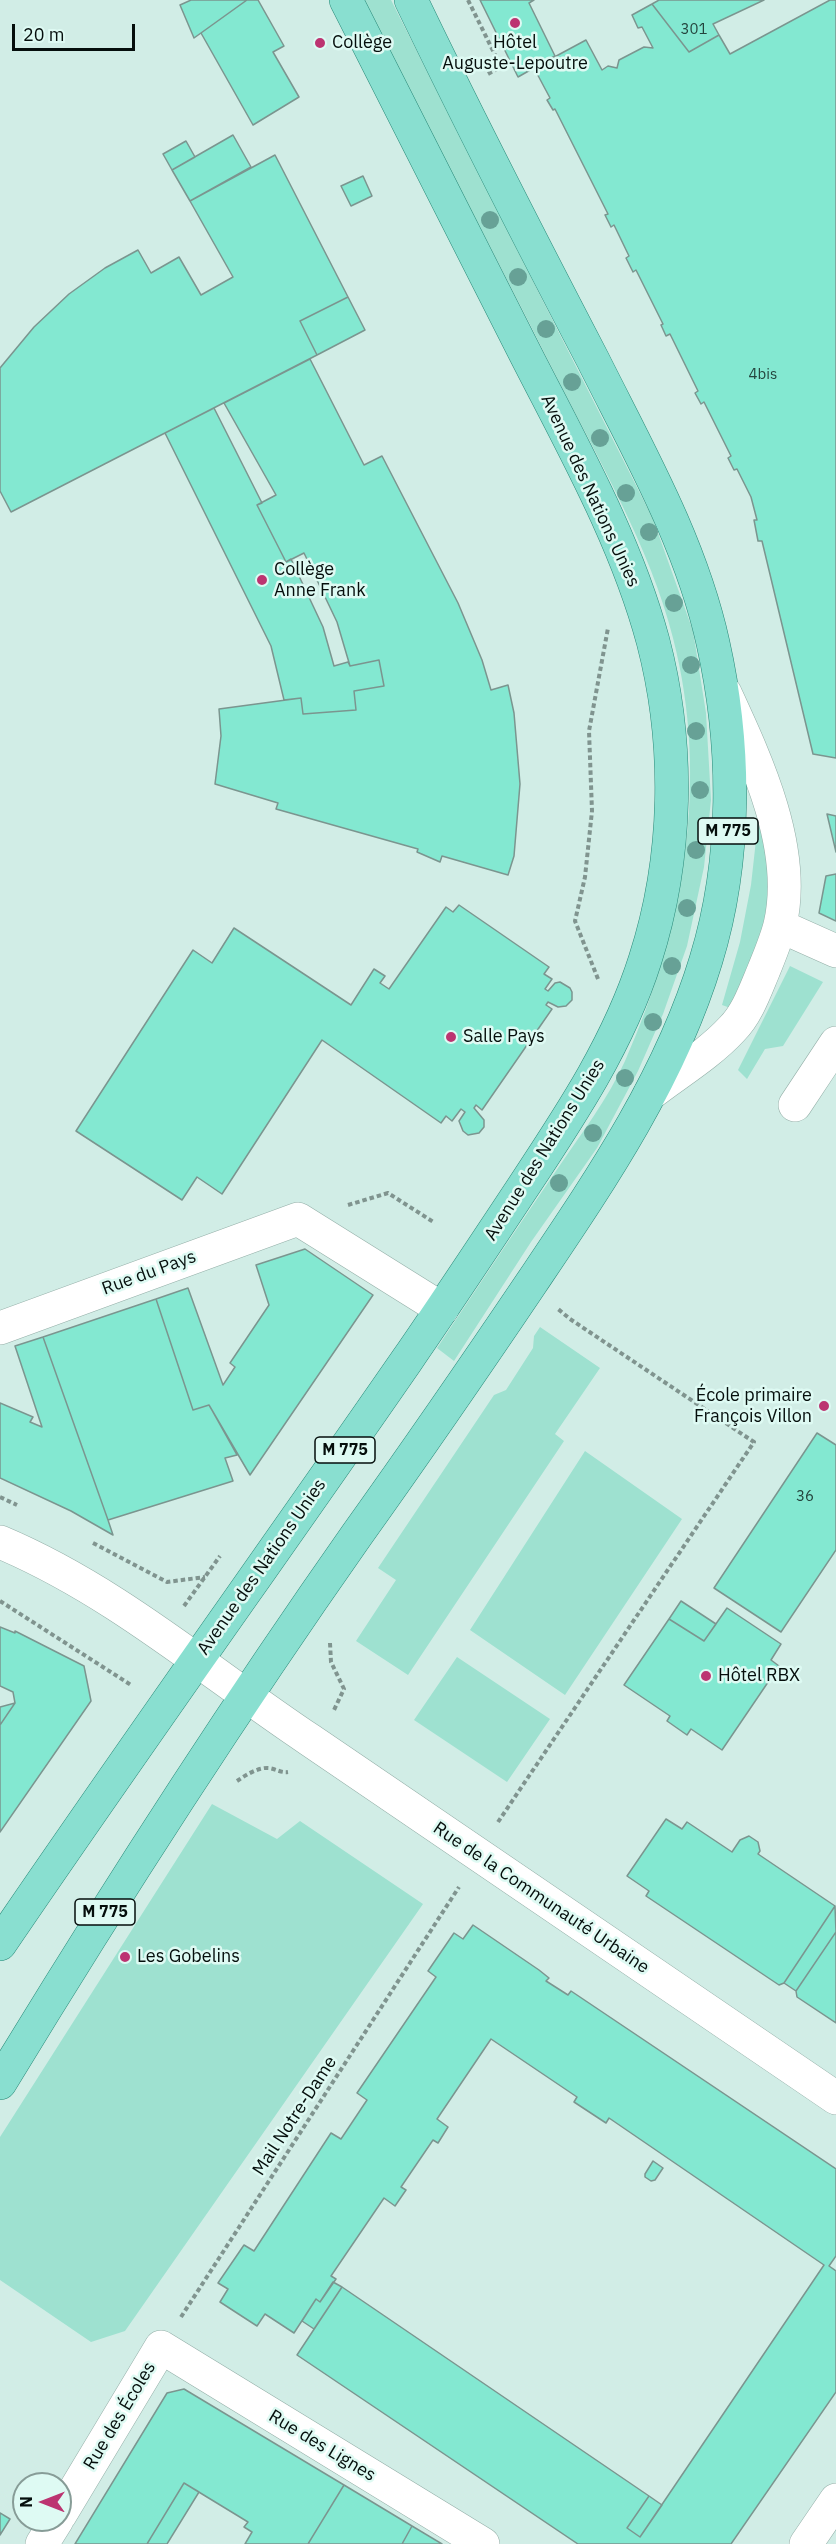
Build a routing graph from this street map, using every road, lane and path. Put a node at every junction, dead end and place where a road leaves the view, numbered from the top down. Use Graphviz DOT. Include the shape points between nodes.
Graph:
graph roads {
  1 [pos="346,0"];
  2 [pos="411,0"];
  3 [pos="468,0"];
  4 [pos="501,67"];
  5 [pos="609,622"];
  6 [pos="721,685"];
  7 [pos="780,926"];
  8 [pos="836,951"];
  9 [pos="601,985"];
  10 [pos="836,1043"];
  11 [pos="650,1094"];
  12 [pos="795,1105"];
  13 [pos="298,1219"];
  14 [pos="435,1223"];
  15 [pos="556,1307"];
  16 [pos="442,1309"];
  17 [pos="0,1328"];
  18 [pos="0,1497"];
  19 [pos="20,1506"];
  20 [pos="88,1540"];
  21 [pos="0,1542"];
  22 [pos="205,1577"];
  23 [pos="0,1601"];
  24 [pos="330,1642"];
  25 [pos="197,1660"];
  26 [pos="130,1685"];
  27 [pos="248,1697"];
  28 [pos="332,1713"];
  29 [pos="288,1773"];
  30 [pos="234,1784"];
  31 [pos="476,1854"];
  32 [pos="452,1900"];
  33 [pos="0,1944"];
  34 [pos="0,2083"];
  35 [pos="836,2098"];
  36 [pos="161,2347"];
  37 [pos="72,2495"];
  38 [pos="836,2500"];
  39 [pos="483,2544"];
  40 [pos="806,2544"];
  1 -- 16 [label="main road, Avenue des Nations Unies / M 775" via="618,542 653,643 668,741 672,800 668,855 659,911 632,996 581,1098"];
  2 -- 6 [label="main road, M 775" via="660,493 704,605"];
  3 -- 4 [label="path"];
  5 -- 9 [label="path" via="589,731 592,811 585,877 575,921"];
  6 -- 7 [label="street" via="754,755 779,838 783,905"];
  6 -- 11 [label="main road, M 775" via="729,773 726,863 719,915 673,1050"];
  7 -- 8 [label="street"];
  7 -- 11 [label="street" via="758,983 734,1028"];
  10 -- 12 [label="street"];
  11 -- 27 [label="main road, M 775" via="597,1185"];
  13 -- 14 [label="path" via="388,1193"];
  13 -- 16 [label="street"];
  13 -- 17 [label="street, Rue du Pays"];
  15 -- 31 [label="path" via="754,1442"];
  16 -- 25 [label="main road, Avenue des Nations Unies / M 775"];
  18 -- 19 [label="path"];
  20 -- 22 [label="path" via="167,1582"];
  21 -- 25 [label="street, Rue de la Communauté Urbaine" via="81,1583"];
  23 -- 26 [label="path"];
  24 -- 28 [label="path" via="331,1662 344,1689"];
  25 -- 27 [label="street, Rue de la Communauté Urbaine"];
  25 -- 33 [label="main road, Avenue des Nations Unies / M 775"];
  27 -- 31 [label="street, Rue de la Communauté Urbaine"];
  27 -- 34 [label="main road, M 775" via="88,1938"];
  29 -- 30 [label="path" via="269,1768 252,1772"];
  31 -- 35 [label="street, Rue de la Communauté Urbaine"];
  32 -- 36 [label="path, Mail Notre-Dame"];
  36 -- 37 [label="street, Rue des Écoles"];
  36 -- 39 [label="street, Rue des Lignes"];
  38 -- 40 [label="street"];
}
